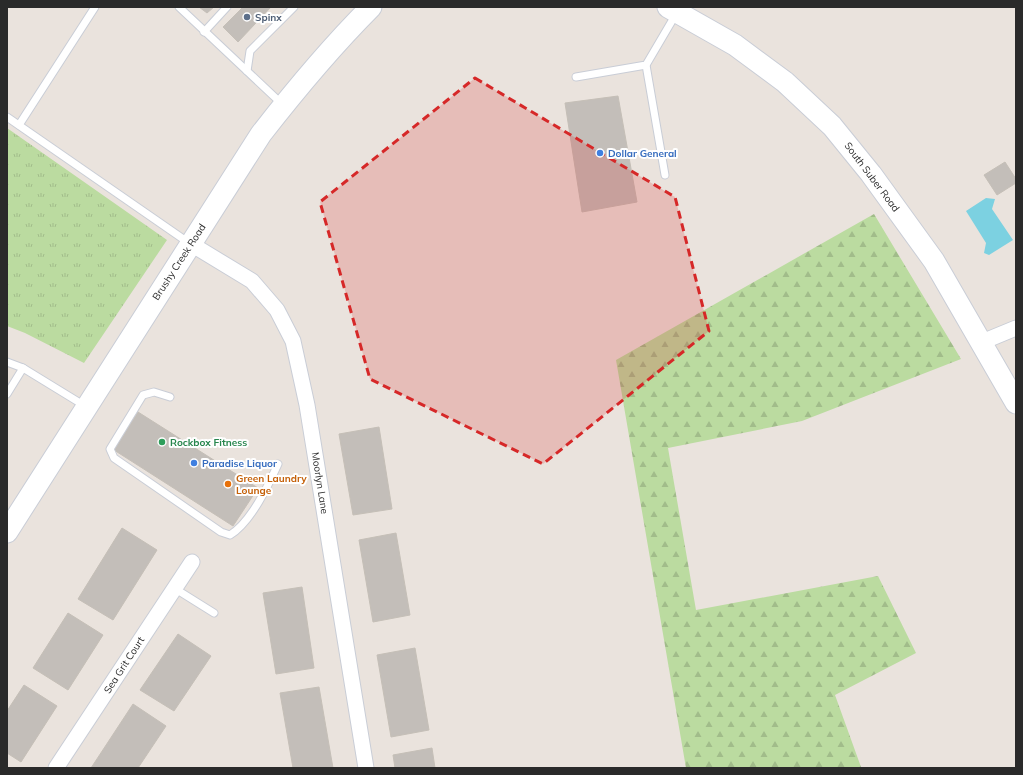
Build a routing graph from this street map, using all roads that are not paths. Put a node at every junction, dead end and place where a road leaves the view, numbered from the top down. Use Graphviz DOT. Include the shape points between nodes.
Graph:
graph roads {
  1 [pos="95,7"];
  2 [pos="179,7"];
  3 [pos="227,7"];
  4 [pos="294,7"];
  5 [pos="371,7"];
  6 [pos="673,9"];
  7 [pos="204,32"];
  8 [pos="646,65"];
  9 [pos="247,71"];
  10 [pos="576,77"];
  11 [pos="284,105"];
  12 [pos="7,117"];
  13 [pos="19,125"];
  14 [pos="665,175"];
  15 [pos="191,244"];
  16 [pos="1016,328"];
  17 [pos="982,342"];
  18 [pos="7,362"];
  19 [pos="23,368"];
  20 [pos="7,394"];
  21 [pos="170,397"];
  22 [pos="1016,402"];
  23 [pos="87,407"];
  24 [pos="278,464"];
  25 [pos="7,532"];
  26 [pos="192,562"];
  27 [pos="174,588"];
  28 [pos="214,613"];
  29 [pos="56,768"];
  30 [pos="366,768"];
  1 -- 13 [label="lane"];
  2 -- 7 [label="lane"];
  3 -- 7 [label="lane"];
  4 -- 9 [label="lane" via="250,51"];
  5 -- 11 [label="main road, Brushy Creek Road" via="341,37"];
  6 -- 8 [label="lane"];
  6 -- 17 [label="main road, South Suber Road" via="735,45 785,82 832,126 871,174 934,261"];
  7 -- 9 [label="lane"];
  8 -- 10 [label="lane"];
  8 -- 14 [label="lane"];
  9 -- 11 [label="lane"];
  11 -- 15 [label="main road, Brushy Creek Road" via="261,134"];
  12 -- 13 [label="lane"];
  13 -- 15 [label="lane"];
  15 -- 23 [label="main road, Brushy Creek Road"];
  15 -- 30 [label="street, Moorlyn Lane" via="252,282 277,310 293,341 307,405"];
  16 -- 17 [label="street"];
  17 -- 22 [label="main road, South Suber Road"];
  18 -- 19 [label="lane"];
  19 -- 20 [label="lane"];
  19 -- 23 [label="lane"];
  21 -- 24 [label="lane" via="154,392 143,395 110,449 114,458 221,532 230,535 239,529 266,489"];
  23 -- 25 [label="main road, Brushy Creek Road"];
  26 -- 27 [label="street, Sea Grit Court"];
  27 -- 28 [label="lane"];
  27 -- 29 [label="street, Sea Grit Court"];
}
